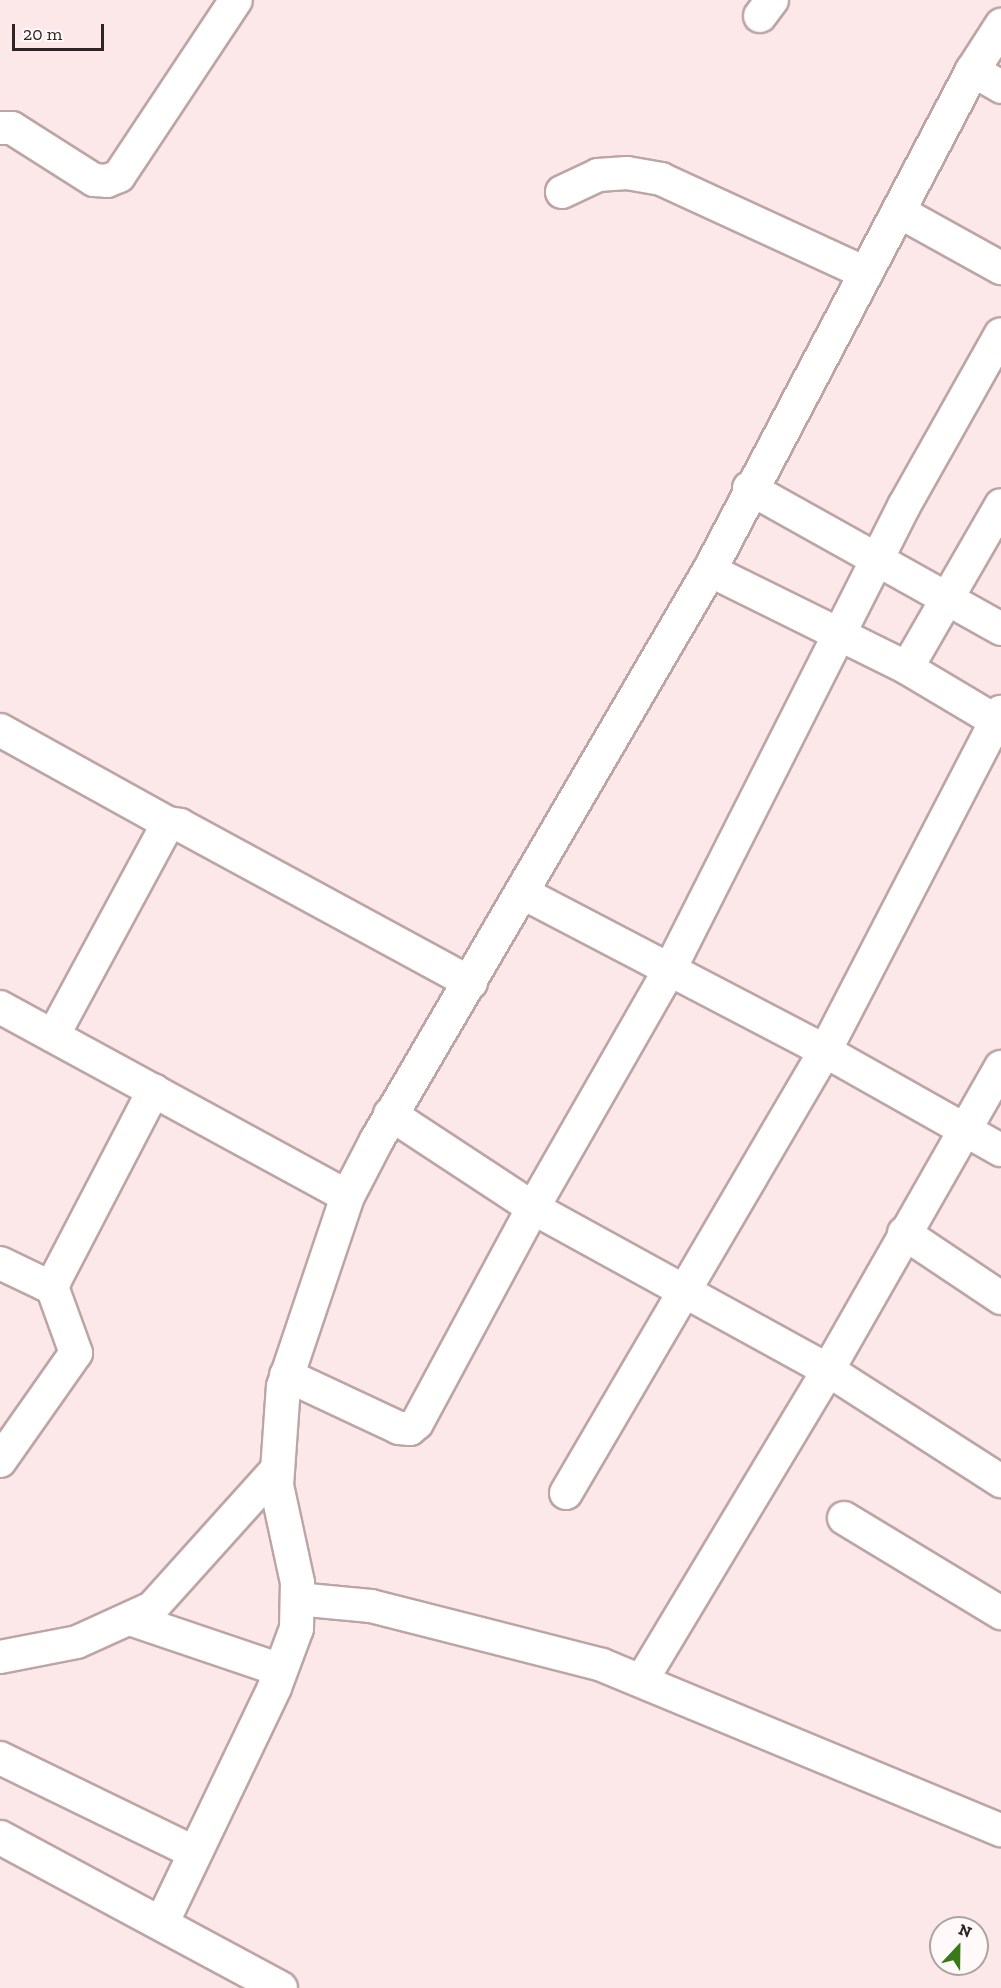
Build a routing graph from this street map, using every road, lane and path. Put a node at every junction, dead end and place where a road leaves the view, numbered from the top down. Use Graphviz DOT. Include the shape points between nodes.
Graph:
graph roads {
  1 [pos="236,0"];
  2 [pos="1001,25"];
  3 [pos="972,70"];
  4 [pos="1001,87"];
  5 [pos="0,128"];
  6 [pos="562,192"];
  7 [pos="898,211"];
  8 [pos="1001,268"];
  9 [pos="865,273"];
  10 [pos="1001,334"];
  11 [pos="749,488"];
  12 [pos="1001,505"];
  13 [pos="876,562"];
  14 [pos="709,570"];
  15 [pos="945,598"];
  16 [pos="1001,629"];
  17 [pos="839,634"];
  18 [pos="907,668"];
  19 [pos="999,719"];
  20 [pos="0,730"];
  21 [pos="168,823"];
  22 [pos="523,893"];
  23 [pos="670,969"];
  24 [pos="471,984"];
  25 [pos="0,1007"];
  26 [pos="53,1036"];
  27 [pos="825,1051"];
  28 [pos="1001,1067"];
  29 [pos="154,1090"];
  30 [pos="390,1114"];
  31 [pos="966,1128"];
  32 [pos="1001,1150"];
  33 [pos="347,1196"];
  34 [pos="533,1208"];
  35 [pos="904,1233"];
  36 [pos="0,1263"];
  37 [pos="51,1284"];
  38 [pos="683,1294"];
  39 [pos="1001,1298"];
  40 [pos="828,1370"];
  41 [pos="286,1375"];
  42 [pos="0,1461"];
  43 [pos="277,1469"];
  44 [pos="1001,1481"];
  45 [pos="566,1493"];
  46 [pos="844,1518"];
  47 [pos="297,1599"];
  48 [pos="1001,1613"];
  49 [pos="130,1619"];
  50 [pos="0,1657"];
  51 [pos="280,1670"];
  52 [pos="642,1680"];
  53 [pos="0,1758"];
  54 [pos="1001,1830"];
  55 [pos="0,1837"];
  56 [pos="194,1852"];
  57 [pos="162,1921"];
  58 [pos="280,1988"];
  1 -- 5 [label="street" via="119,176 107,181 88,177 12,128"];
  2 -- 3 [label="street"];
  3 -- 4 [label="street"];
  3 -- 7 [label="street"];
  6 -- 9 [label="street" via="598,175 627,173 661,179"];
  7 -- 8 [label="street"];
  7 -- 9 [label="street"];
  9 -- 11 [label="street"];
  10 -- 13 [label="street"];
  11 -- 13 [label="street"];
  11 -- 14 [label="street"];
  12 -- 15 [label="street"];
  13 -- 15 [label="street"];
  13 -- 17 [label="street"];
  14 -- 17 [label="street"];
  14 -- 22 [label="street"];
  15 -- 16 [label="street"];
  15 -- 18 [label="street"];
  17 -- 18 [label="street"];
  17 -- 23 [label="street"];
  18 -- 19 [label="street"];
  19 -- 27 [label="street"];
  20 -- 21 [label="street"];
  21 -- 24 [label="street" via="180,825"];
  21 -- 26 [label="street"];
  22 -- 23 [label="street"];
  22 -- 24 [label="street"];
  23 -- 27 [label="street"];
  23 -- 34 [label="street"];
  24 -- 30 [label="street"];
  25 -- 26 [label="street"];
  26 -- 29 [label="street"];
  27 -- 31 [label="street"];
  27 -- 38 [label="street"];
  28 -- 31 [label="street"];
  29 -- 33 [label="street"];
  29 -- 37 [label="street"];
  30 -- 33 [label="street"];
  30 -- 34 [label="street"];
  31 -- 32 [label="street"];
  31 -- 35 [label="street"];
  33 -- 41 [label="street"];
  34 -- 38 [label="street"];
  34 -- 41 [label="street" via="410,1429 399,1428"];
  35 -- 39 [label="street"];
  35 -- 40 [label="street"];
  36 -- 37 [label="street"];
  37 -- 42 [label="street" via="76,1342 76,1353"];
  38 -- 40 [label="street"];
  38 -- 45 [label="street"];
  40 -- 44 [label="street"];
  40 -- 52 [label="street"];
  41 -- 43 [label="street"];
  43 -- 47 [label="street" via="276,1497"];
  43 -- 49 [label="street" via="160,1602"];
  46 -- 48 [label="street"];
  47 -- 51 [label="street" via="296,1628"];
  47 -- 52 [label="street" via="371,1606 552,1650"];
  49 -- 50 [label="street" via="77,1642"];
  49 -- 51 [label="street"];
  51 -- 56 [label="street"];
  52 -- 54 [label="street"];
  53 -- 56 [label="street"];
  55 -- 57 [label="street"];
  56 -- 57 [label="street"];
  57 -- 58 [label="street"];
}
